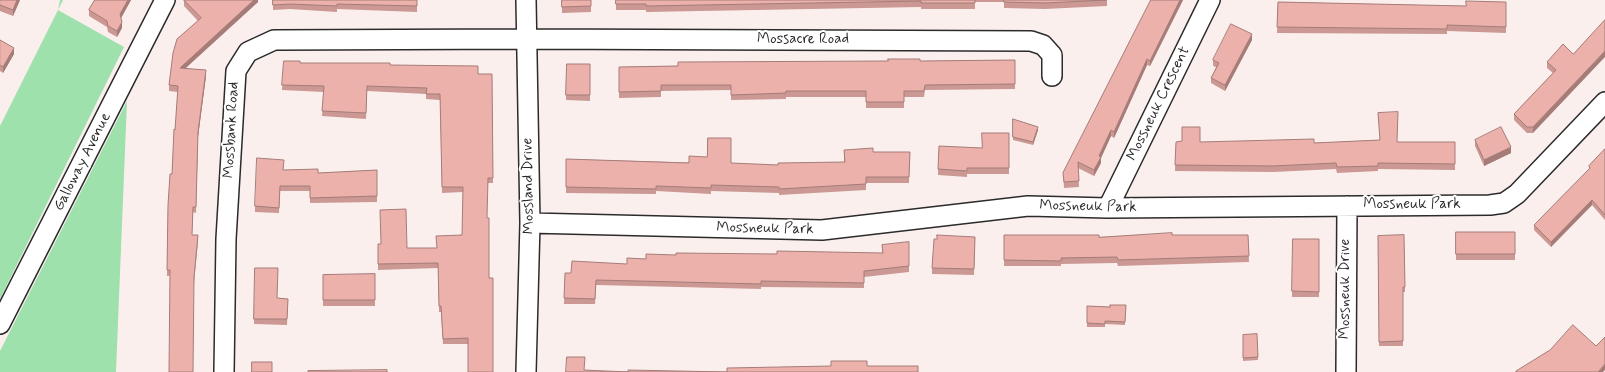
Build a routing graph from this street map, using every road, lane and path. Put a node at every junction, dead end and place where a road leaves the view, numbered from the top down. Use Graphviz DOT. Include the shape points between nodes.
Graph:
graph roads {
  1 [pos="165,0"];
  2 [pos="526,0"];
  3 [pos="1210,0"];
  4 [pos="527,39"];
  5 [pos="1052,76"];
  6 [pos="1605,102"];
  7 [pos="1347,206"];
  8 [pos="1108,208"];
  9 [pos="530,223"];
  10 [pos="0,324"];
  11 [pos="224,372"];
  12 [pos="526,372"];
  13 [pos="1346,372"];
  1 -- 10 [label="street, Galloway Avenue"];
  2 -- 4 [label="street, Mossland Drive"];
  3 -- 8 [label="street, Mossneuk Crescent"];
  4 -- 5 [label="street, Mossacre Road" via="1031,41 1042,45 1052,55"];
  4 -- 9 [label="street, Mossland Drive"];
  4 -- 11 [label="street, Mossbank Road" via="274,40 248,52 236,71 226,239"];
  6 -- 7 [label="street, Mossneuk Park" via="1517,194 1504,203"];
  7 -- 8 [label="street, Mossneuk Park"];
  7 -- 13 [label="street, Mossneuk Drive"];
  8 -- 9 [label="street, Mossneuk Park" via="1028,206 822,230"];
  9 -- 12 [label="street, Mossland Drive"];
}
